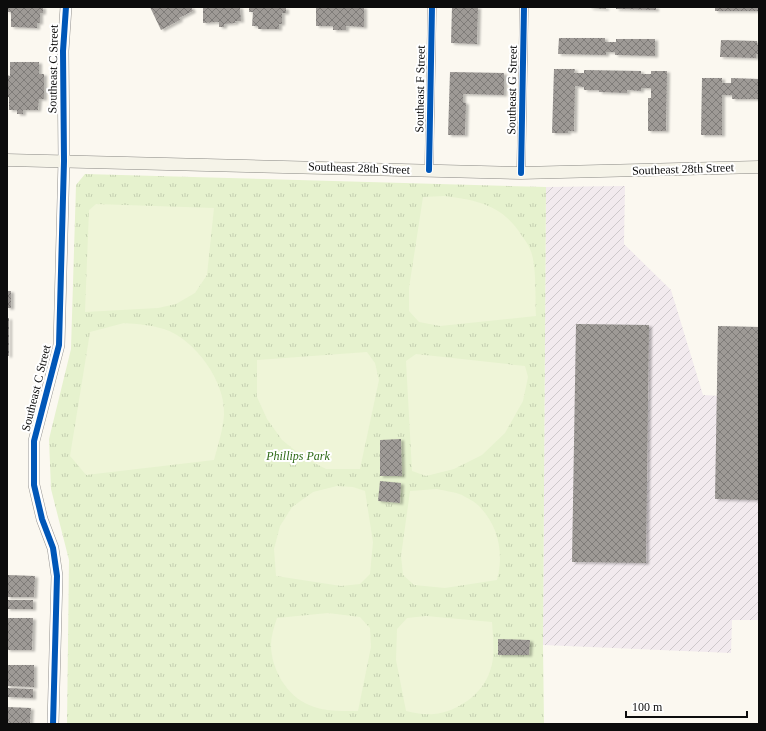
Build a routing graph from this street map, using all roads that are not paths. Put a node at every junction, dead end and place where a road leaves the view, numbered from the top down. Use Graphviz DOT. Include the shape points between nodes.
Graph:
graph roads {
  1 [pos="66,7"];
  2 [pos="432,7"];
  3 [pos="524,7"];
  4 [pos="7,160"];
  5 [pos="64,161"];
  6 [pos="759,167"];
  7 [pos="430,170"];
  8 [pos="521,173"];
  9 [pos="53,724"];
  1 -- 5 [label="street, Southeast C Street" via="62,51"];
  2 -- 7 [label="street, Southeast F Street"];
  3 -- 8 [label="street, Southeast G Street"];
  4 -- 5 [label="main road, Southeast 28th Street"];
  5 -- 7 [label="main road, Southeast 28th Street"];
  5 -- 9 [label="street, Southeast C Street" via="59,345 34,441 34,485 42,519 53,548 57,576"];
  6 -- 8 [label="main road, Southeast 28th Street"];
  7 -- 8 [label="main road, Southeast 28th Street"];
}
